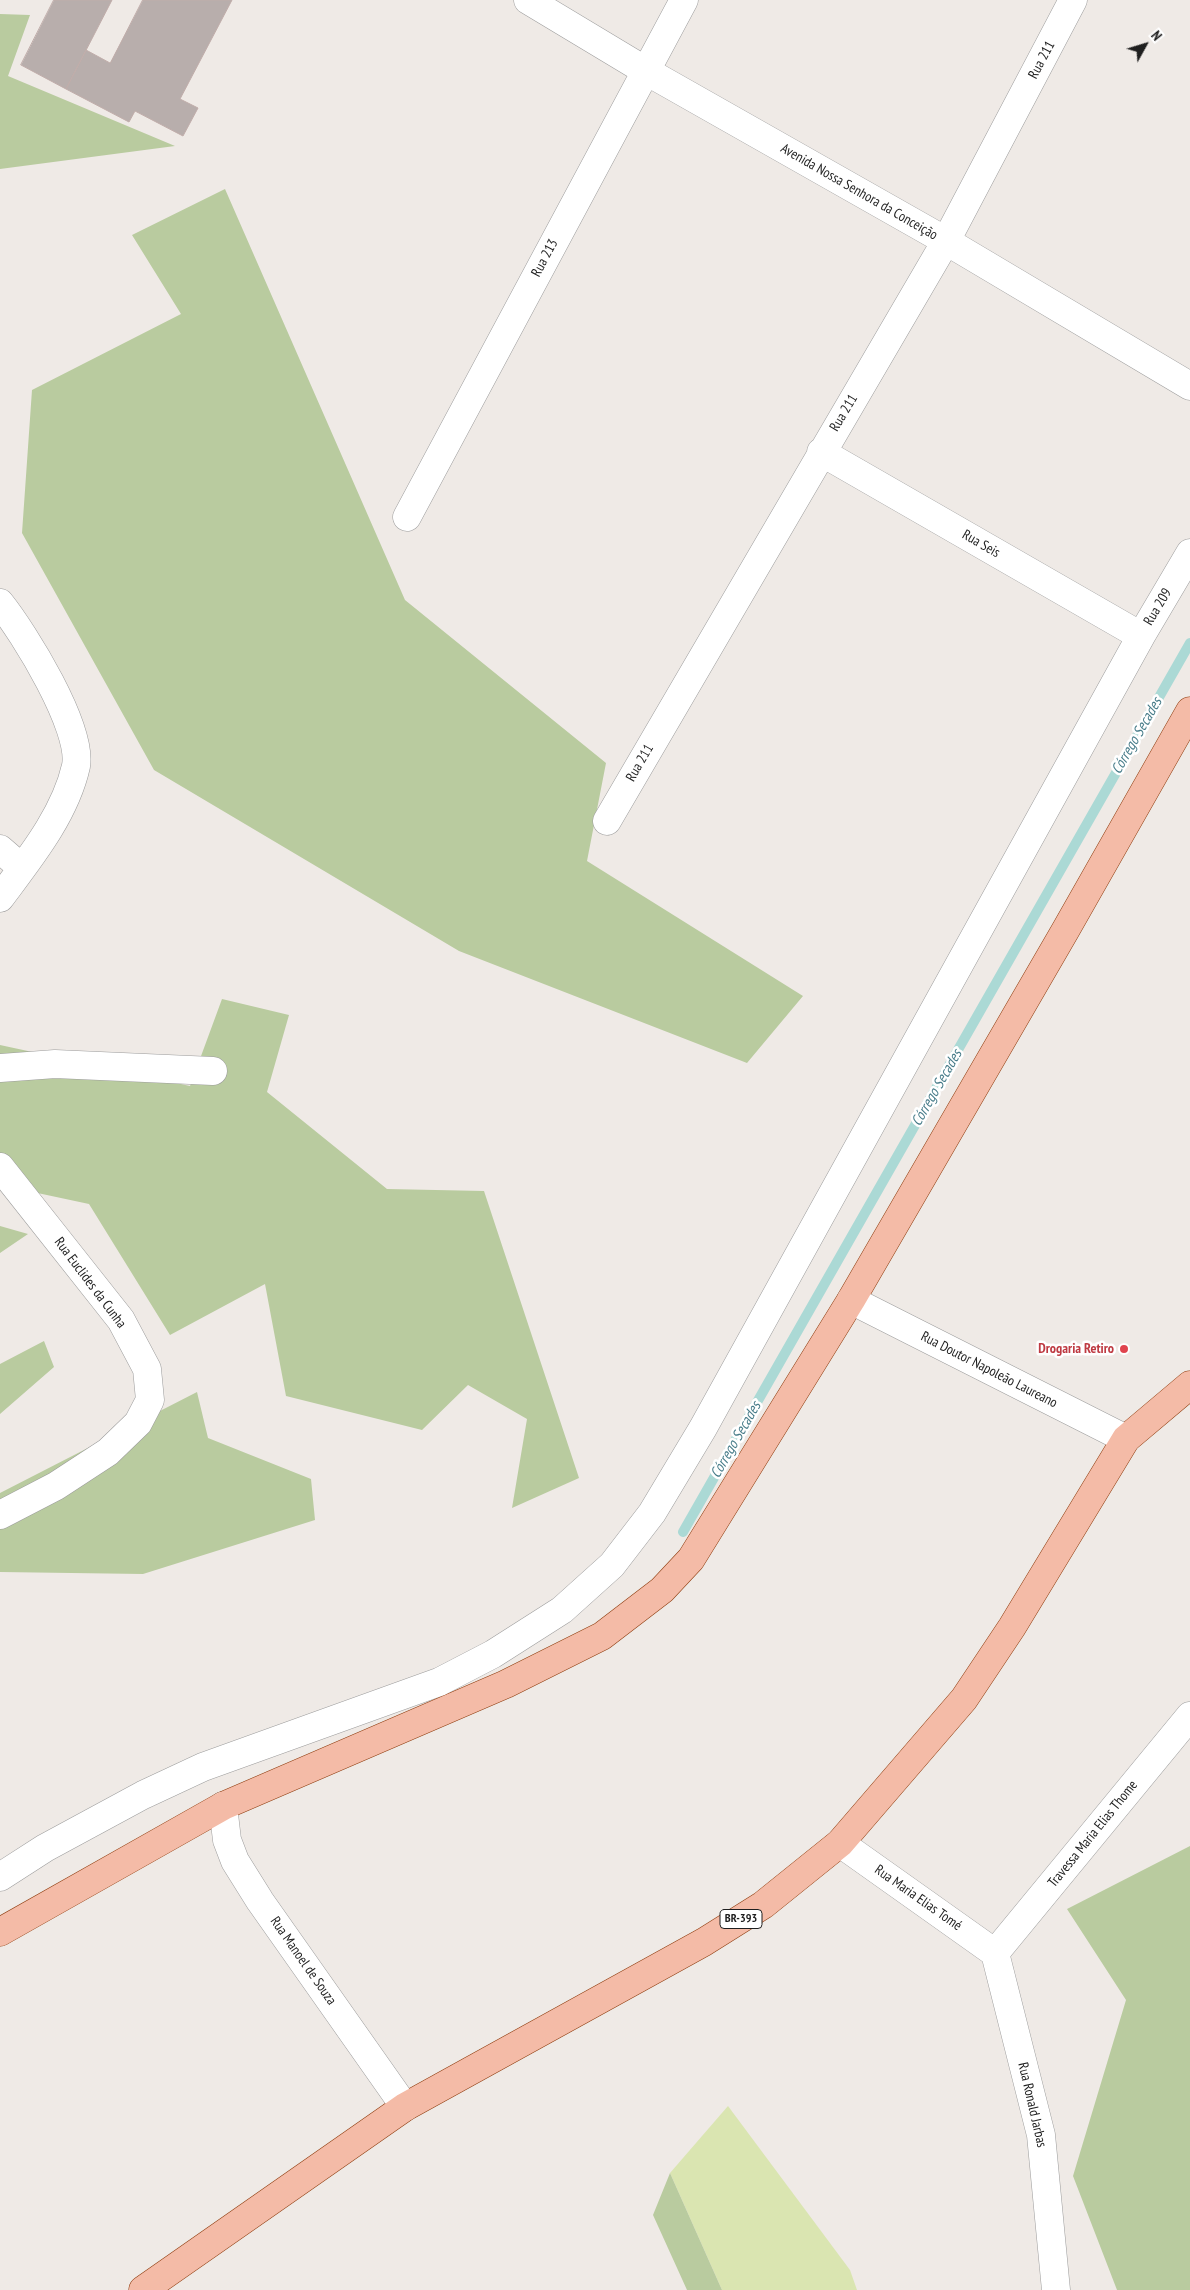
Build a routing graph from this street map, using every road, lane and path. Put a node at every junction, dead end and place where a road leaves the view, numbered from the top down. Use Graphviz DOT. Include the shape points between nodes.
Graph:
graph roads {
  1 [pos="528,0"];
  2 [pos="684,0"];
  3 [pos="1073,0"];
  4 [pos="646,70"];
  5 [pos="946,241"];
  6 [pos="1190,386"];
  7 [pos="821,452"];
  8 [pos="406,517"];
  9 [pos="1190,553"];
  10 [pos="0,602"];
  11 [pos="1141,636"];
  12 [pos="1190,711"];
  13 [pos="606,821"];
  14 [pos="0,849"];
  15 [pos="22,868"];
  16 [pos="0,898"];
  17 [pos="0,1068"];
  18 [pos="213,1071"];
  19 [pos="0,1167"];
  20 [pos="851,1300"];
  21 [pos="1190,1385"];
  22 [pos="1126,1439"];
  23 [pos="0,1515"];
  24 [pos="1190,1716"];
  25 [pos="223,1806"];
  26 [pos="840,1843"];
  27 [pos="0,1876"];
  28 [pos="0,1932"];
  29 [pos="996,1953"];
  30 [pos="405,2107"];
  31 [pos="143,2290"];
  32 [pos="1056,2290"];
  1 -- 4 [label="street, Avenida Nossa Senhora da Conceição"];
  2 -- 4 [label="street, Rua 213"];
  3 -- 5 [label="street, Rua 211"];
  4 -- 5 [label="street, Avenida Nossa Senhora da Conceição"];
  4 -- 8 [label="street, Rua 213"];
  5 -- 6 [label="street, Avenida Nossa Senhora da Conceição"];
  5 -- 7 [label="street, Rua 211"];
  7 -- 11 [label="street, Rua Seis"];
  7 -- 13 [label="street, Rua 211"];
  9 -- 11 [label="street, Rua 209"];
  10 -- 15 [label="street" via="47,677 72,728 76,765 62,807"];
  11 -- 27 [label="street, Rua 209" via="703,1428 652,1513 612,1565 562,1610 493,1654 439,1682 203,1767 143,1795"];
  12 -- 20 [label="main road"];
  14 -- 15 [label="street"];
  15 -- 16 [label="street"];
  17 -- 18 [label="street" via="55,1064"];
  19 -- 23 [label="street, Rua Euclides da Cunha" via="121,1320 147,1369 150,1400 138,1423 108,1452 56,1486"];
  20 -- 22 [label="street, Rua Doutor Napoleão Laureano"];
  20 -- 25 [label="main road" via="691,1559 662,1590 602,1636 506,1684"];
  21 -- 22 [label="main road, BR-393"];
  22 -- 26 [label="main road, BR-393" via="1012,1627 964,1699"];
  24 -- 29 [label="street, Travessa Maria Elias Thome"];
  25 -- 28 [label="main road"];
  25 -- 30 [label="street, Rua Manoel de Souza" via="227,1840 235,1861"];
  26 -- 29 [label="street, Rua Maria Elias Tomé"];
  26 -- 30 [label="main road, BR-393" via="763,1905 704,1942"];
  29 -- 32 [label="street, Rua Ronald Jarbas" via="1041,2135"];
  30 -- 31 [label="main road, BR-393"];
}
